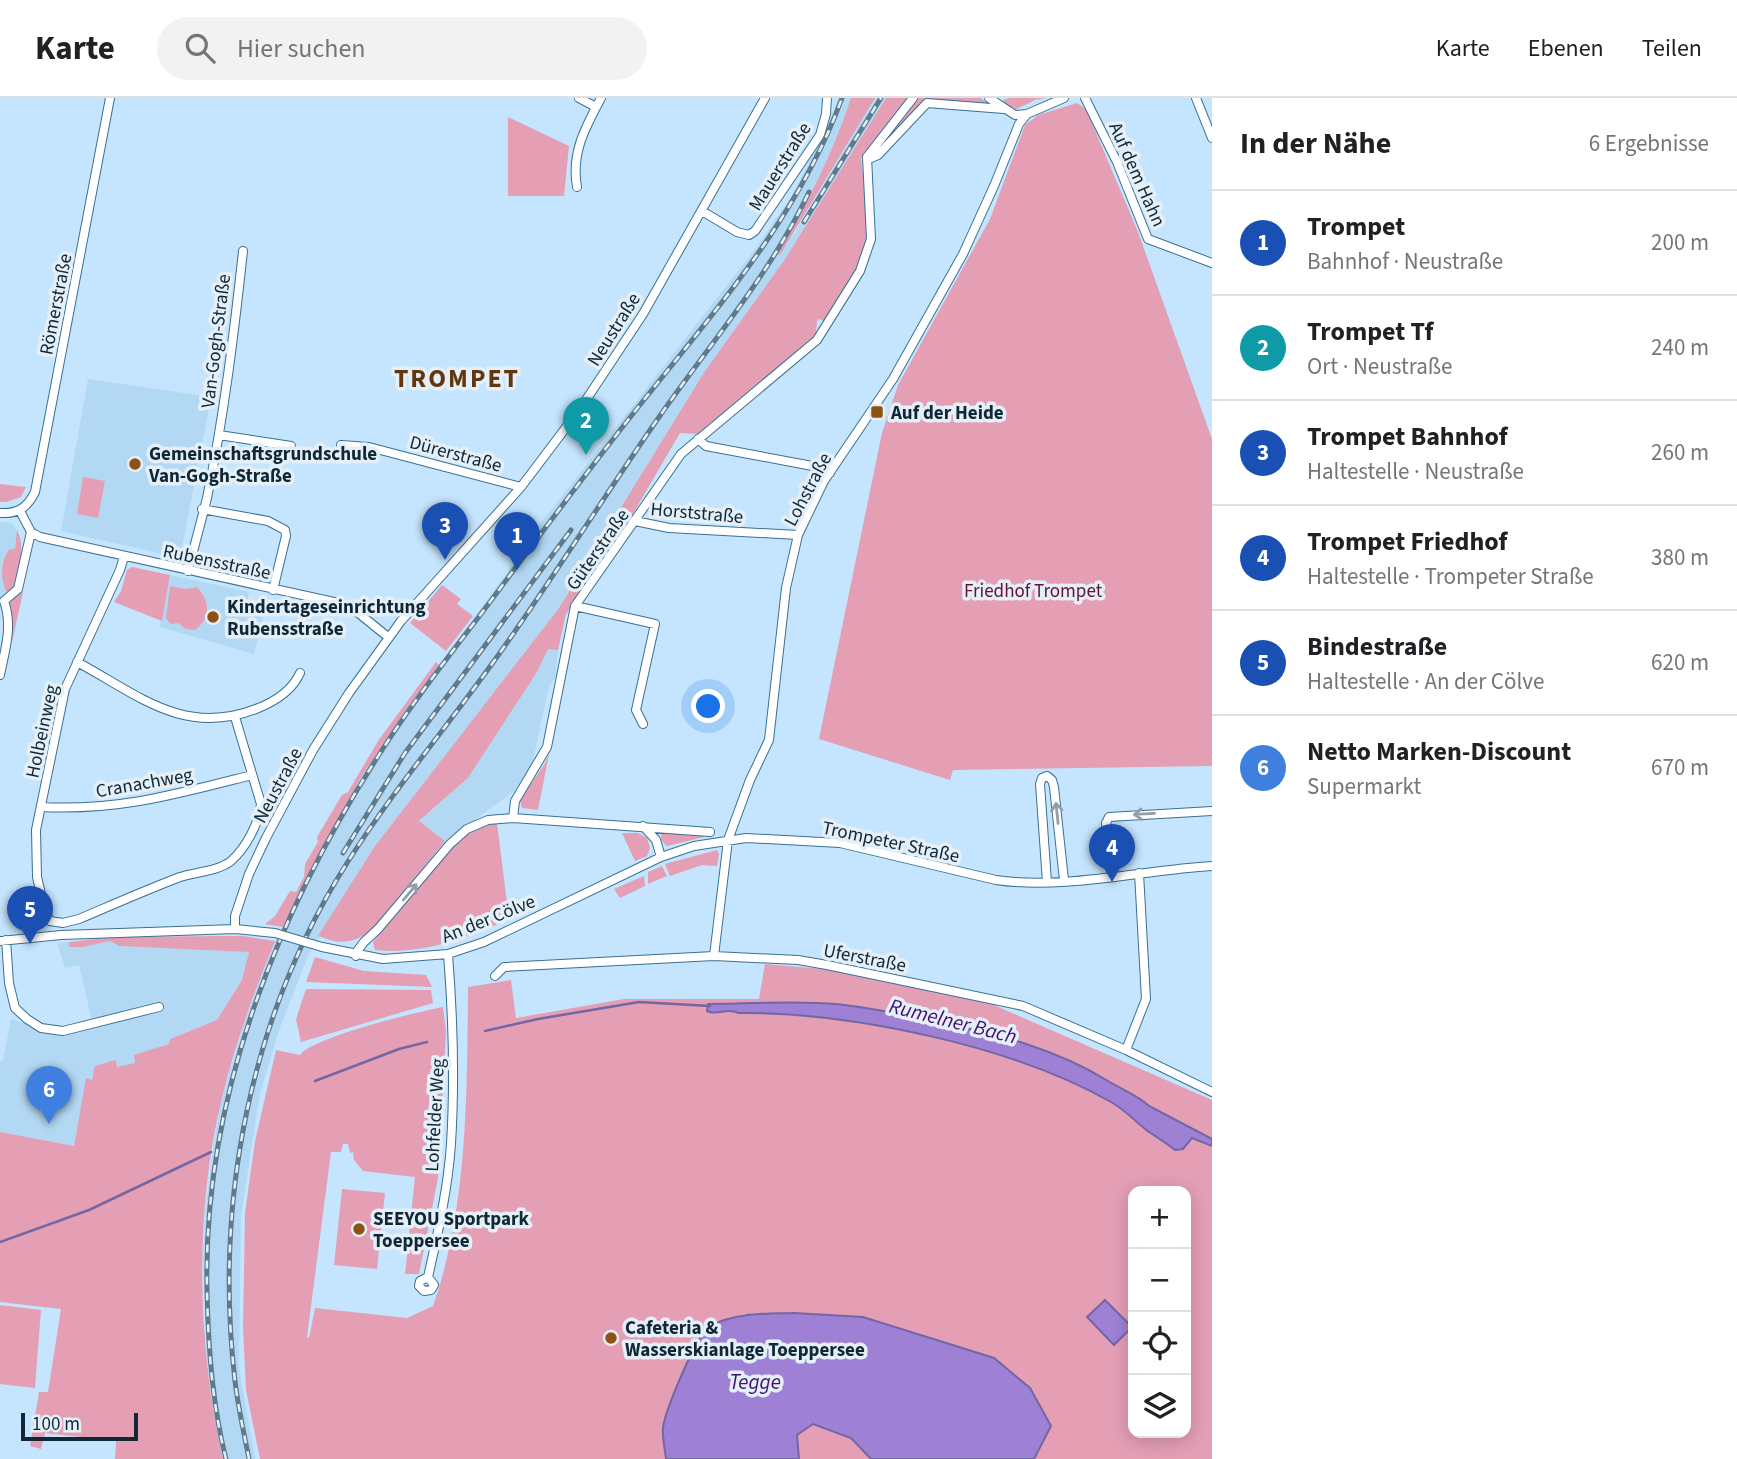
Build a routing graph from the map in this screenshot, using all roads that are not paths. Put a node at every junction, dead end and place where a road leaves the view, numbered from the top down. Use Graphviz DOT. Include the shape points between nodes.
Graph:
graph roads {
  1 [pos="110,98"];
  2 [pos="579,98"];
  3 [pos="601,98"];
  4 [pos="765,98"];
  5 [pos="827,98"];
  6 [pos="913,98"];
  7 [pos="989,98"];
  8 [pos="1064,98"];
  9 [pos="1086,98"];
  10 [pos="1196,98"];
  11 [pos="596,107"];
  12 [pos="1004,109"];
  13 [pos="1027,114"];
  14 [pos="1212,138"];
  15 [pos="867,157"];
  16 [pos="577,187"];
  17 [pos="702,211"];
  18 [pos="243,251"];
  19 [pos="1212,263"];
  20 [pos="219,435"];
  21 [pos="698,439"];
  22 [pos="341,444"];
  23 [pos="290,446"];
  24 [pos="830,473"];
  25 [pos="522,487"];
  26 [pos="202,509"];
  27 [pos="20,511"];
  28 [pos="0,513"];
  29 [pos="635,521"];
  30 [pos="31,532"];
  31 [pos="798,536"];
  32 [pos="124,557"];
  33 [pos="188,571"];
  34 [pos="274,590"];
  35 [pos="575,606"];
  36 [pos="388,637"];
  37 [pos="77,662"];
  38 [pos="300,673"];
  39 [pos="0,675"];
  40 [pos="235,717"];
  41 [pos="643,724"];
  42 [pos="251,775"];
  43 [pos="41,807"];
  44 [pos="1212,811"];
  45 [pos="513,818"];
  46 [pos="643,826"];
  47 [pos="710,832"];
  48 [pos="728,840"];
  49 [pos="661,857"];
  50 [pos="1212,866"];
  51 [pos="1139,873"];
  52 [pos="1112,876"];
  53 [pos="1064,880"];
  54 [pos="1047,882"];
  55 [pos="235,929"];
  56 [pos="3,940"];
  57 [pos="447,954"];
  58 [pos="356,956"];
  59 [pos="714,956"];
  60 [pos="495,976"];
  61 [pos="159,1007"];
  62 [pos="1126,1050"];
  63 [pos="1212,1092"];
  64 [pos="428,1277"];
  1 -- 27 [label="street, Römerstraße" via="47,439 35,492"];
  2 -- 11 [label="street"];
  3 -- 11 [label="street"];
  4 -- 17 [label="street, Neustraße"];
  5 -- 17 [label="street, Mauerstraße" via="820,135 755,232 737,232"];
  6 -- 15 [label="street"];
  7 -- 12 [label="street"];
  8 -- 13 [label="street"];
  9 -- 19 [label="street, Auf dem Hahn" via="1118,162 1148,239"];
  10 -- 14 [label="street"];
  11 -- 16 [label="street" via="575,157"];
  12 -- 13 [label="street" via="1015,115"];
  12 -- 15 [label="street" via="930,102 878,155"];
  13 -- 24 [label="street, Lohstraße" via="963,254 893,379"];
  15 -- 21 [label="street, Güterstraße" via="871,239 860,271 817,340"];
  17 -- 25 [label="street, Neustraße" via="629,336"];
  18 -- 20 [label="street, Van-Gogh-Straße"];
  20 -- 23 [label="street, Van-Gogh-Straße"];
  20 -- 26 [label="street, Van-Gogh-Straße"];
  21 -- 24 [label="street" via="706,446"];
  21 -- 29 [label="street, Güterstraße" via="681,454"];
  22 -- 25 [label="street, Dürerstraße" via="369,447"];
  24 -- 31 [label="street, Lohstraße"];
  25 -- 36 [label="street, Neustraße"];
  26 -- 33 [label="street, Van-Gogh-Straße"];
  26 -- 34 [label="street" via="268,521 285,530"];
  27 -- 28 [label="street"];
  27 -- 30 [label="street"];
  29 -- 31 [label="street, Horststraße" via="669,528"];
  29 -- 35 [label="street, Güterstraße"];
  30 -- 32 [label="street, Rubensstraße"];
  30 -- 39 [label="street" via="18,589 4,601 9,621"];
  31 -- 48 [label="street, Lohstraße" via="786,588 769,740"];
  32 -- 33 [label="street, Rubensstraße"];
  32 -- 37 [label="street, Holbeinweg"];
  33 -- 34 [label="street, Rubensstraße"];
  34 -- 36 [label="street, Rubensstraße" via="351,607"];
  35 -- 41 [label="street" via="655,624 636,710"];
  35 -- 45 [label="street, Güterstraße" via="547,747 514,801"];
  36 -- 55 [label="street, Neustraße" via="313,750 251,871"];
  37 -- 40 [label="street" via="149,705 180,715"];
  37 -- 43 [label="street, Holbeinweg" via="65,688"];
  38 -- 40 [label="street" via="296,683 271,703"];
  40 -- 42 [label="street"];
  42 -- 43 [label="street, Cranachweg" via="141,803"];
  42 -- 43 [label="street, Holbeinweg" via="260,815 229,863 181,876 63,923 50,921 40,895 36,830"];
  44 -- 52 [label="street, one-way" via="1109,817"];
  45 -- 46 [label="street"];
  58 -- 45 [label="street, one-way" via="467,829 488,820"];
  46 -- 47 [label="street"];
  46 -- 49 [label="street" via="656,840"];
  48 -- 49 [label="street, An der Cölve"];
  48 -- 54 [label="street, Trompeter Straße" via="840,843 996,880"];
  48 -- 59 [label="street, Lohstraße"];
  49 -- 57 [label="street, An der Cölve" via="484,942"];
  50 -- 51 [label="street, Trompeter Straße"];
  51 -- 52 [label="street, Trompeter Straße"];
  51 -- 62 [label="street" via="1146,999"];
  52 -- 53 [label="street, Trompeter Straße"];
  53 -- 54 [label="street, Trompeter Straße"];
  53 -- 54 [label="street, one-way" via="1054,786 1047,776 1040,784"];
  55 -- 56 [label="street, An der Cölve"];
  55 -- 58 [label="street, An der Cölve, bridge" via="275,933"];
  56 -- 61 [label="street" via="15,1008 41,1028 63,1031"];
  57 -- 58 [label="street, An der Cölve" via="400,959"];
  57 -- 64 [label="street, Lohfelder Weg" via="453,1031 451,1145"];
  59 -- 60 [label="street, Uferstraße" via="504,967"];
  59 -- 62 [label="street, Uferstraße" via="798,960 1023,1006"];
  62 -- 63 [label="street, Uferstraße"];
}
